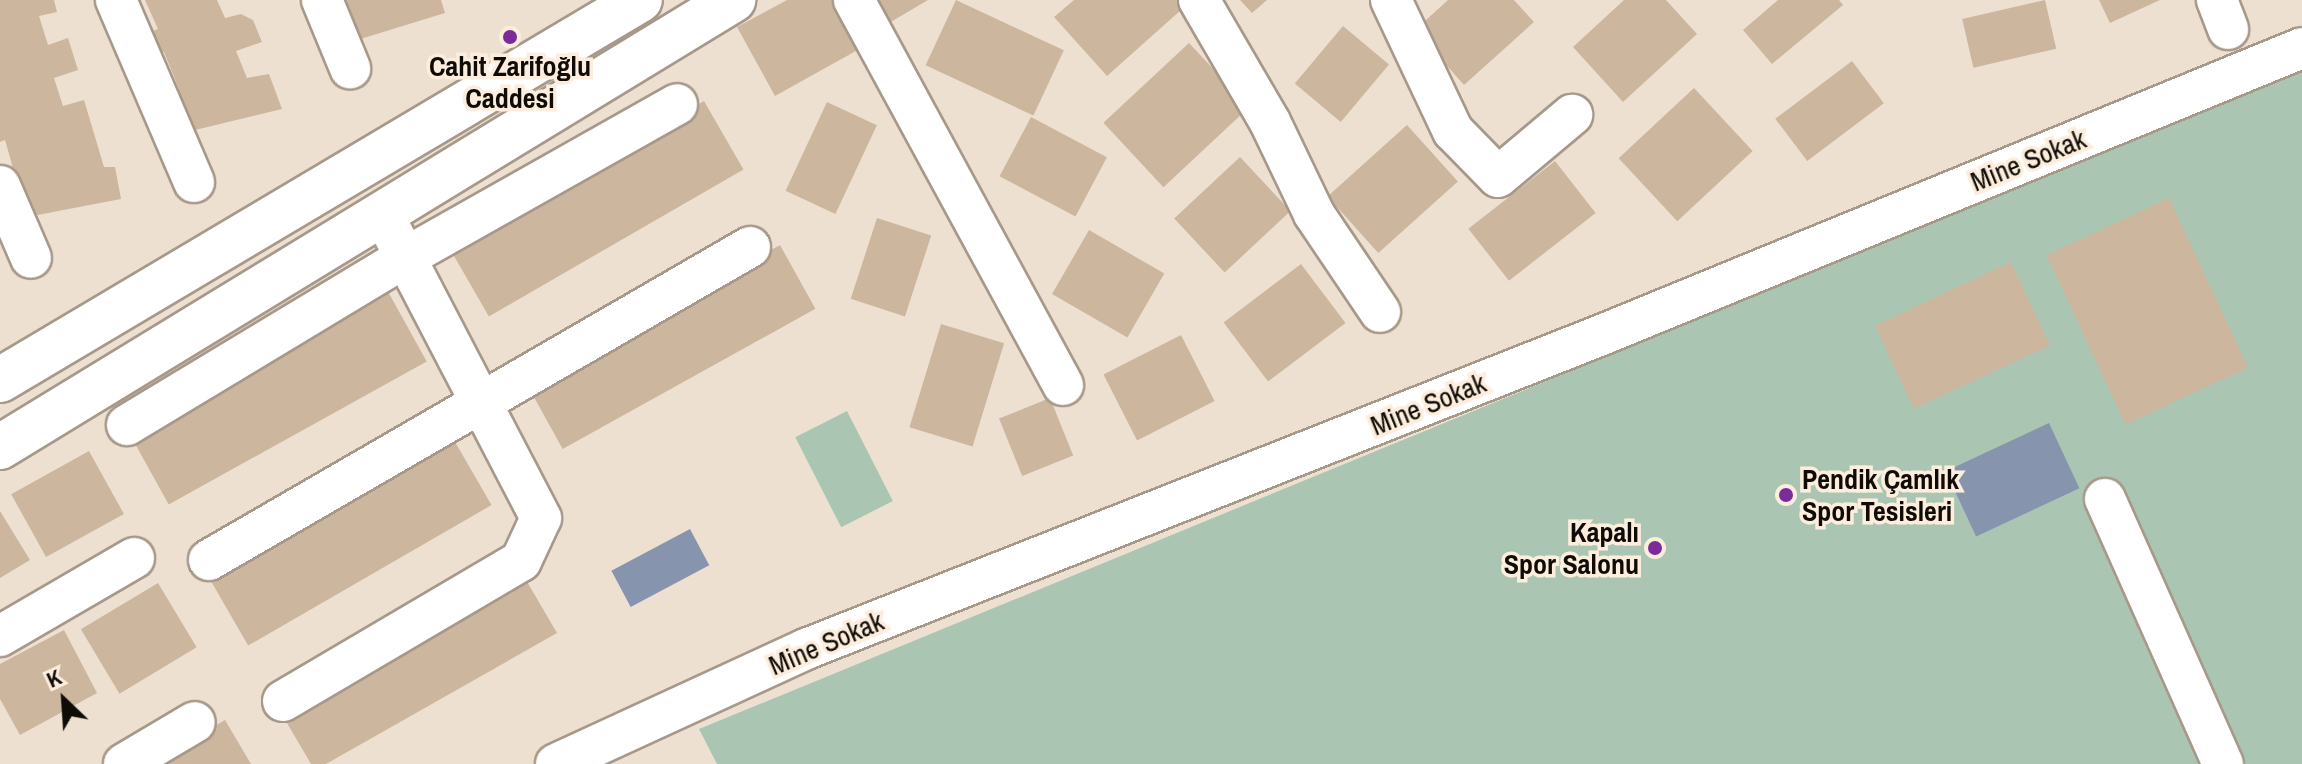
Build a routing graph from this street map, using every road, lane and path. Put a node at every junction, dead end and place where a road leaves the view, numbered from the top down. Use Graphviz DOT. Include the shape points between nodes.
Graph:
graph roads {
  1 [pos="116,0"];
  2 [pos="322,0"];
  3 [pos="640,0"];
  4 [pos="733,0"];
  5 [pos="854,0"];
  6 [pos="1199,0"];
  7 [pos="1391,0"];
  8 [pos="2302,48"];
  9 [pos="350,68"];
  10 [pos="677,104"];
  11 [pos="1572,115"];
  12 [pos="194,182"];
  13 [pos="0,186"];
  14 [pos="383,214"];
  15 [pos="750,247"];
  16 [pos="406,257"];
  17 [pos="31,258"];
  18 [pos="1380,312"];
  19 [pos="0,380"];
  20 [pos="1063,385"];
  21 [pos="482,404"];
  22 [pos="127,425"];
  23 [pos="0,447"];
  24 [pos="2105,499"];
  25 [pos="134,558"];
  26 [pos="209,560"];
  27 [pos="0,636"];
  28 [pos="283,701"];
  29 [pos="195,722"];
  30 [pos="124,764"];
  31 [pos="556,764"];
  32 [pos="2223,764"];
  1 -- 12 [label="street"];
  2 -- 9 [label="street"];
  3 -- 19 [label="main road"];
  4 -- 14 [label="main road"];
  5 -- 20 [label="street"];
  6 -- 18 [label="street" via="1270,122 1314,214"];
  7 -- 11 [label="street" via="1453,131 1498,177"];
  8 -- 31 [label="street, Mine Sokak" via="1604,334 806,649"];
  10 -- 16 [label="street"];
  13 -- 17 [label="street"];
  14 -- 16 [label="street"];
  14 -- 23 [label="main road"];
  15 -- 21 [label="street"];
  16 -- 21 [label="street"];
  16 -- 22 [label="street"];
  21 -- 26 [label="street"];
  21 -- 28 [label="street" via="541,518 521,561"];
  24 -- 32 [label="street"];
  25 -- 27 [label="street"];
  29 -- 30 [label="street"];
}
